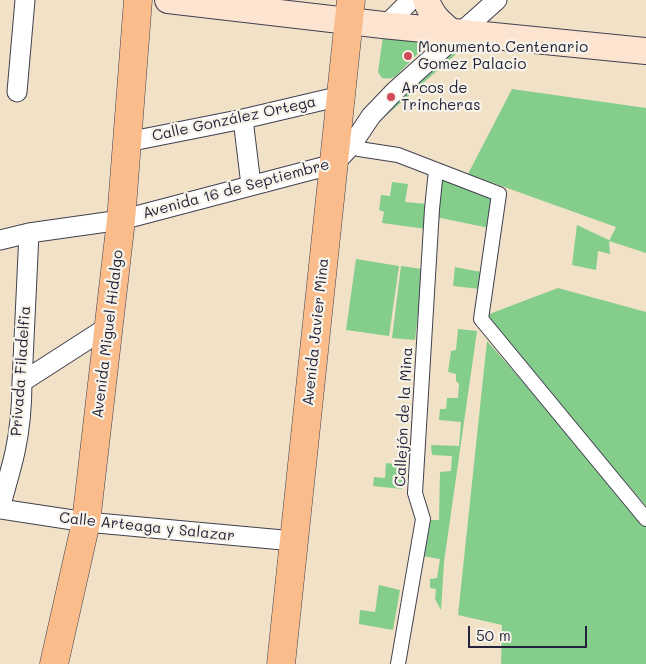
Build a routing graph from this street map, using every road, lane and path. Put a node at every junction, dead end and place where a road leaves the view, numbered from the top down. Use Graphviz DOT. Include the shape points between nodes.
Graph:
graph roads {
  1 [pos="25,0"];
  2 [pos="138,0"];
  3 [pos="168,0"];
  4 [pos="411,0"];
  5 [pos="426,0"];
  6 [pos="497,0"];
  7 [pos="350,11"];
  8 [pos="386,25"];
  9 [pos="456,32"];
  10 [pos="646,51"];
  11 [pos="17,92"];
  12 [pos="341,96"];
  13 [pos="243,119"];
  14 [pos="127,142"];
  15 [pos="342,155"];
  16 [pos="436,170"];
  17 [pos="252,185"];
  18 [pos="121,220"];
  19 [pos="29,233"];
  20 [pos="0,240"];
  21 [pos="109,326"];
  22 [pos="22,382"];
  23 [pos="0,508"];
  24 [pos="646,519"];
  25 [pos="86,522"];
  26 [pos="294,542"];
  27 [pos="54,664"];
  28 [pos="281,664"];
  29 [pos="398,664"];
  1 -- 11 [label="street"];
  2 -- 14 [label="main road, Avenida Miguel Hidalgo"];
  3 -- 7 [label="main road"];
  4 -- 8 [label="street"];
  5 -- 9 [label="main road" via="440,23"];
  6 -- 9 [label="street"];
  7 -- 8 [label="main road"];
  7 -- 12 [label="main road, Avenida Javier Mina"];
  8 -- 9 [label="main road"];
  9 -- 10 [label="main road"];
  9 -- 15 [label="street" via="371,116"];
  12 -- 13 [label="street, Calle González Ortega"];
  12 -- 15 [label="main road, Avenida Javier Mina"];
  13 -- 14 [label="street, Calle González Ortega"];
  13 -- 17 [label="street"];
  14 -- 18 [label="main road, Avenida Miguel Hidalgo"];
  15 -- 16 [label="street" via="359,149 398,156"];
  15 -- 17 [label="street, Avenida 16 de Septiembre"];
  15 -- 26 [label="main road, Avenida Javier Mina"];
  16 -- 24 [label="street" via="499,194 481,319"];
  16 -- 29 [label="street, Callejón de la Mina" via="415,493 423,518"];
  17 -- 18 [label="street, Avenida 16 de Septiembre"];
  18 -- 19 [label="street, Avenida 16 de Septiembre"];
  18 -- 21 [label="main road, Avenida Miguel Hidalgo"];
  19 -- 20 [label="street, Avenida 16 de Septiembre"];
  19 -- 22 [label="street, Privada Filadelfia"];
  21 -- 22 [label="street"];
  21 -- 25 [label="main road, Avenida Miguel Hidalgo"];
  22 -- 23 [label="street, Privada Filadelfia" via="17,444"];
  23 -- 25 [label="street, Calle Arteaga y Salazar"];
  25 -- 26 [label="street, Calle Arteaga y Salazar"];
  25 -- 27 [label="main road, Avenida Miguel Hidalgo"];
  26 -- 28 [label="main road, Avenida Javier Mina"];
}
